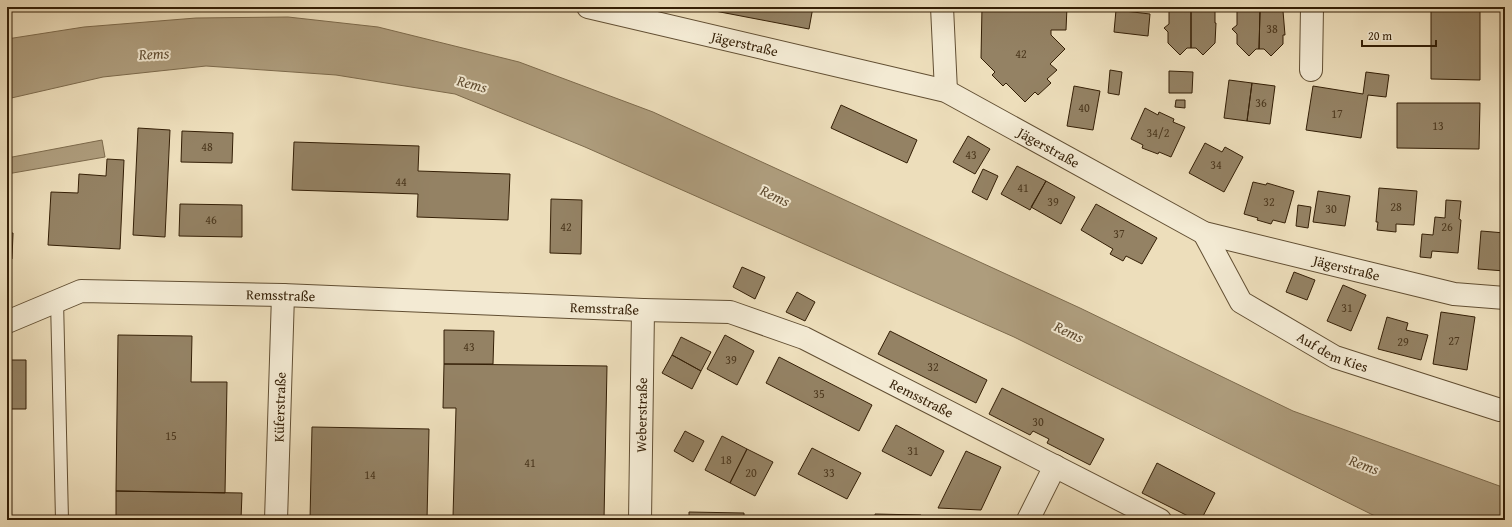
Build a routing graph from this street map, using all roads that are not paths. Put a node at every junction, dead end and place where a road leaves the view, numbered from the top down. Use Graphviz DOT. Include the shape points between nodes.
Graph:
graph roads {
  1 [pos="588,7"];
  2 [pos="942,7"];
  3 [pos="1312,7"];
  4 [pos="1311,70"];
  5 [pos="946,91"];
  6 [pos="1204,233"];
  7 [pos="283,295"];
  8 [pos="1505,298"];
  9 [pos="57,300"];
  10 [pos="643,310"];
  11 [pos="7,322"];
  12 [pos="1505,410"];
  13 [pos="1055,466"];
  14 [pos="62,520"];
  15 [pos="276,520"];
  16 [pos="640,520"];
  17 [pos="1028,520"];
  18 [pos="1160,520"];
  1 -- 5 [label="street, Jägerstraße"];
  2 -- 5 [label="street"];
  3 -- 4 [label="street"];
  5 -- 6 [label="street, Jägerstraße"];
  6 -- 8 [label="street, Jägerstraße" via="1454,294"];
  6 -- 12 [label="street, Auf dem Kies" via="1242,302 1335,356"];
  7 -- 9 [label="street, Remsstraße" via="81,291"];
  7 -- 10 [label="street, Remsstraße"];
  7 -- 15 [label="street, Küferstraße"];
  9 -- 11 [label="street, Remsstraße"];
  9 -- 14 [label="lane"];
  10 -- 13 [label="street, Remsstraße" via="730,312 804,338"];
  10 -- 16 [label="street, Weberstraße"];
  13 -- 17 [label="street"];
  13 -- 18 [label="street, Remsstraße"];
}
